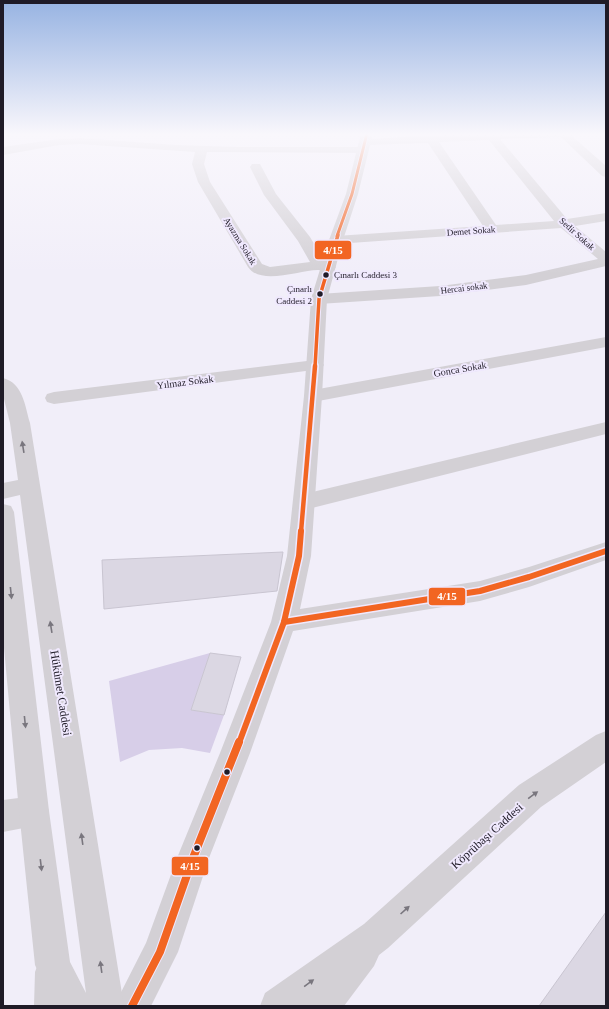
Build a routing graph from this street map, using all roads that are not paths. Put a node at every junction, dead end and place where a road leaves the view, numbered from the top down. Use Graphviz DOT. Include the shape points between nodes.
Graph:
graph roads {
  1 [pos="203,180"];
  2 [pos="263,180"];
  3 [pos="355,180"];
  4 [pos="458,180"];
  5 [pos="527,180"];
  6 [pos="606,217"];
  7 [pos="564,224"];
  8 [pos="492,229"];
  9 [pos="336,240"];
  10 [pos="606,261"];
  11 [pos="324,266"];
  12 [pos="319,299"];
  13 [pos="606,342"];
  14 [pos="315,365"];
  15 [pos="3,384"];
  16 [pos="313,396"];
  17 [pos="54,398"];
  18 [pos="606,428"];
  19 [pos="16,489"];
  20 [pos="304,502"];
  21 [pos="3,512"];
  22 [pos="606,551"];
  23 [pos="284,622"];
  24 [pos="10,660"];
  25 [pos="606,745"];
  26 [pos="34,811"];
  27 [pos="3,816"];
  28 [pos="376,936"];
  29 [pos="53,965"];
  30 [pos="52,1006"];
  31 [pos="73,1006"];
  32 [pos="106,1006"];
  33 [pos="132,1006"];
  34 [pos="278,1006"];
  35 [pos="321,1006"];
  1 -- 11 [label="street, Ayazma Sokak" via="256,267 270,272"];
  2 -- 11 [label="street" via="270,195"];
  3 -- 9 [label="street"];
  4 -- 8 [label="street"];
  5 -- 7 [label="street, Sedir Sokak"];
  6 -- 7 [label="street, Demet Sokak"];
  7 -- 8 [label="street, Demet Sokak"];
  7 -- 10 [label="street, Sedir Sokak"];
  8 -- 9 [label="street, Demet Sokak"];
  9 -- 11 [label="street"];
  10 -- 12 [label="street, Hercai sokak" via="526,280 440,291"];
  11 -- 12 [label="street"];
  12 -- 14 [label="street"];
  13 -- 16 [label="street, Gonca Sokak"];
  14 -- 16 [label="street"];
  14 -- 17 [label="street, Yılmaz Sokak"];
  19 -- 15 [label="street, Hükümet Caddesi, one-way" via="16,402 14,395"];
  16 -- 20 [label="street"];
  18 -- 20 [label="street"];
  32 -- 19 [label="street, Hükümet Caddesi, one-way"];
  20 -- 23 [label="street" via="299,556"];
  21 -- 24 [label="street, one-way"];
  22 -- 23 [label="street" via="480,591"];
  23 -- 33 [label="street" via="193,858 160,952"];
  24 -- 26 [label="street, one-way"];
  28 -- 25 [label="street, Köprübaşı Caddesi, one-way" via="530,796"];
  26 -- 27 [label="street"];
  26 -- 29 [label="street, one-way"];
  34 -- 28 [label="street, Köprübaşı Caddesi, one-way"];
  28 -- 35 [label="street, Köprübaşı Caddesi"];
  29 -- 30 [label="street"];
  29 -- 31 [label="street"];
}
